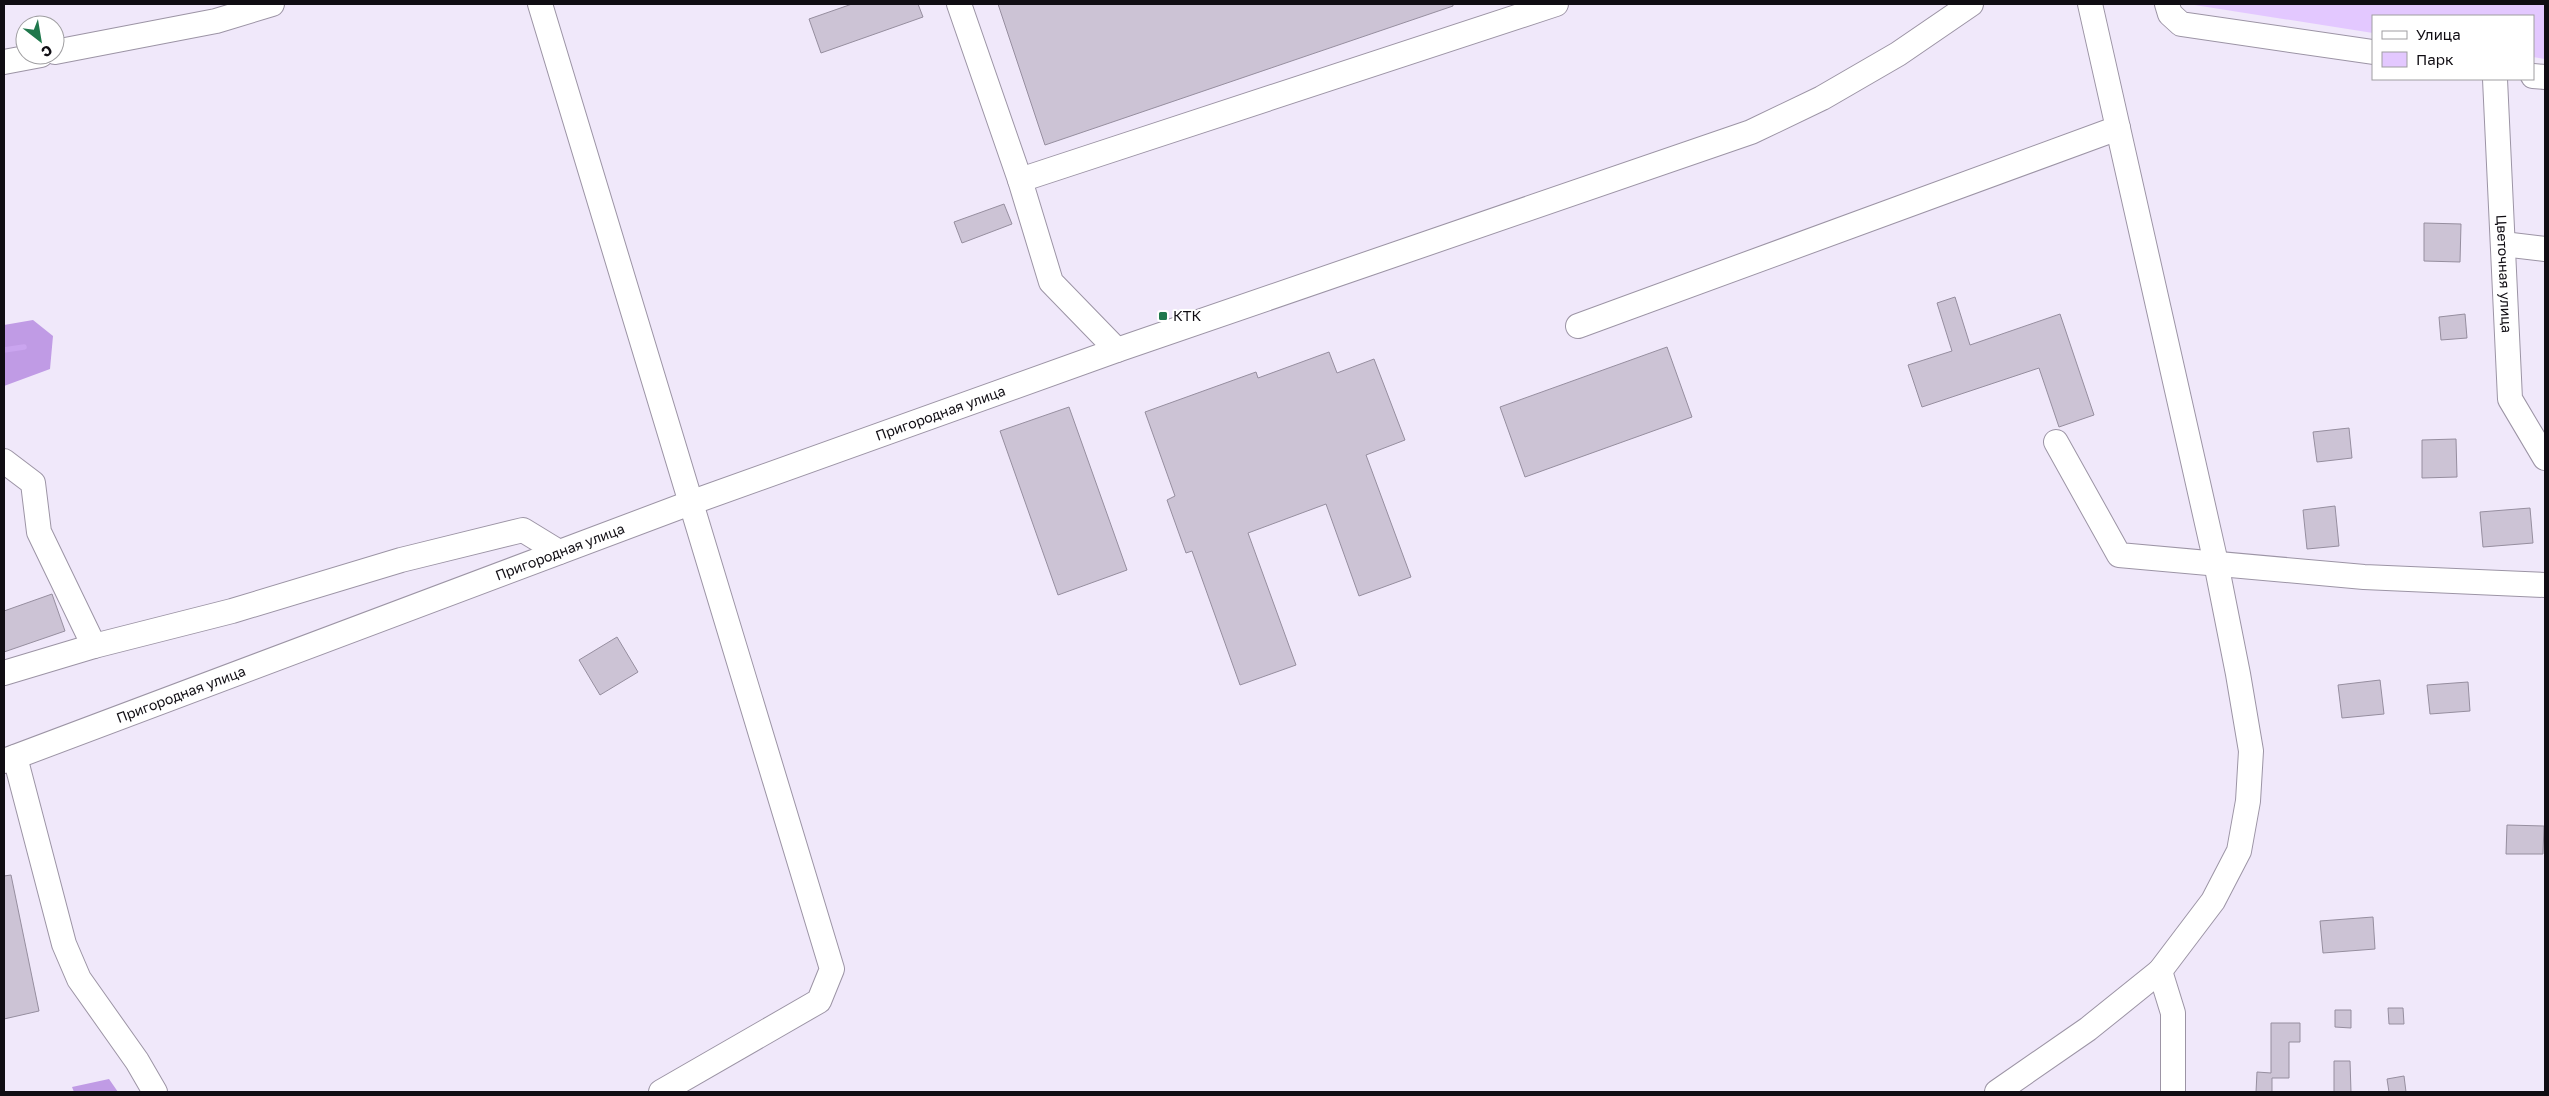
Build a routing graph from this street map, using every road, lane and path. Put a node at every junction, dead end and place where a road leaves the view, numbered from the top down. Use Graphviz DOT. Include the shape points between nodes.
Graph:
graph roads {
  1 [pos="272,4"];
  2 [pos="540,4"];
  3 [pos="959,4"];
  4 [pos="1556,4"];
  5 [pos="1971,4"];
  6 [pos="2090,4"];
  7 [pos="2167,4"];
  8 [pos="65,50"];
  9 [pos="2372,52"];
  10 [pos="2495,80"];
  11 [pos="2118,128"];
  12 [pos="1020,180"];
  13 [pos="2503,244"];
  14 [pos="2545,249"];
  15 [pos="1578,326"];
  16 [pos="1117,350"];
  17 [pos="2056,442"];
  18 [pos="2545,458"];
  19 [pos="4,461"];
  20 [pos="690,503"];
  21 [pos="559,552"];
  22 [pos="2216,563"];
  23 [pos="2545,585"];
  24 [pos="94,646"];
  25 [pos="4,672"];
  26 [pos="10,759"];
  27 [pos="2160,971"];
  28 [pos="155,1092"];
  29 [pos="661,1092"];
  30 [pos="1997,1092"];
  31 [pos="2173,1092"];
  1 -- 8 [label="street" via="216,21"];
  2 -- 20 [label="street"];
  3 -- 12 [label="street"];
  4 -- 12 [label="street"];
  5 -- 16 [label="street, Пригородная улица" via="1898,54 1822,98 1751,132"];
  6 -- 11 [label="street"];
  7 -- 9 [label="street" via="2170,14 2180,24"];
  10 -- 13 [label="street, Цветочная улица"];
  11 -- 15 [label="street"];
  11 -- 22 [label="street"];
  12 -- 16 [label="street" via="1050,282"];
  13 -- 14 [label="street"];
  13 -- 18 [label="street, Цветочная улица" via="2510,399"];
  16 -- 20 [label="street, Пригородная улица"];
  17 -- 22 [label="street" via="2119,555"];
  19 -- 24 [label="street" via="33,483 39,532"];
  20 -- 21 [label="street, Пригородная улица"];
  20 -- 29 [label="street" via="832,969 819,1001"];
  21 -- 24 [label="street" via="523,530 401,560 232,611"];
  21 -- 26 [label="street, Пригородная улица"];
  22 -- 23 [label="street" via="2364,577"];
  22 -- 27 [label="street" via="2251,751 2248,801 2239,851 2213,901"];
  24 -- 25 [label="street"];
  26 -- 28 [label="street" via="64,944 78,979 137,1061"];
  27 -- 30 [label="street" via="2088,1029"];
  27 -- 31 [label="street" via="2173,1013"];
}
